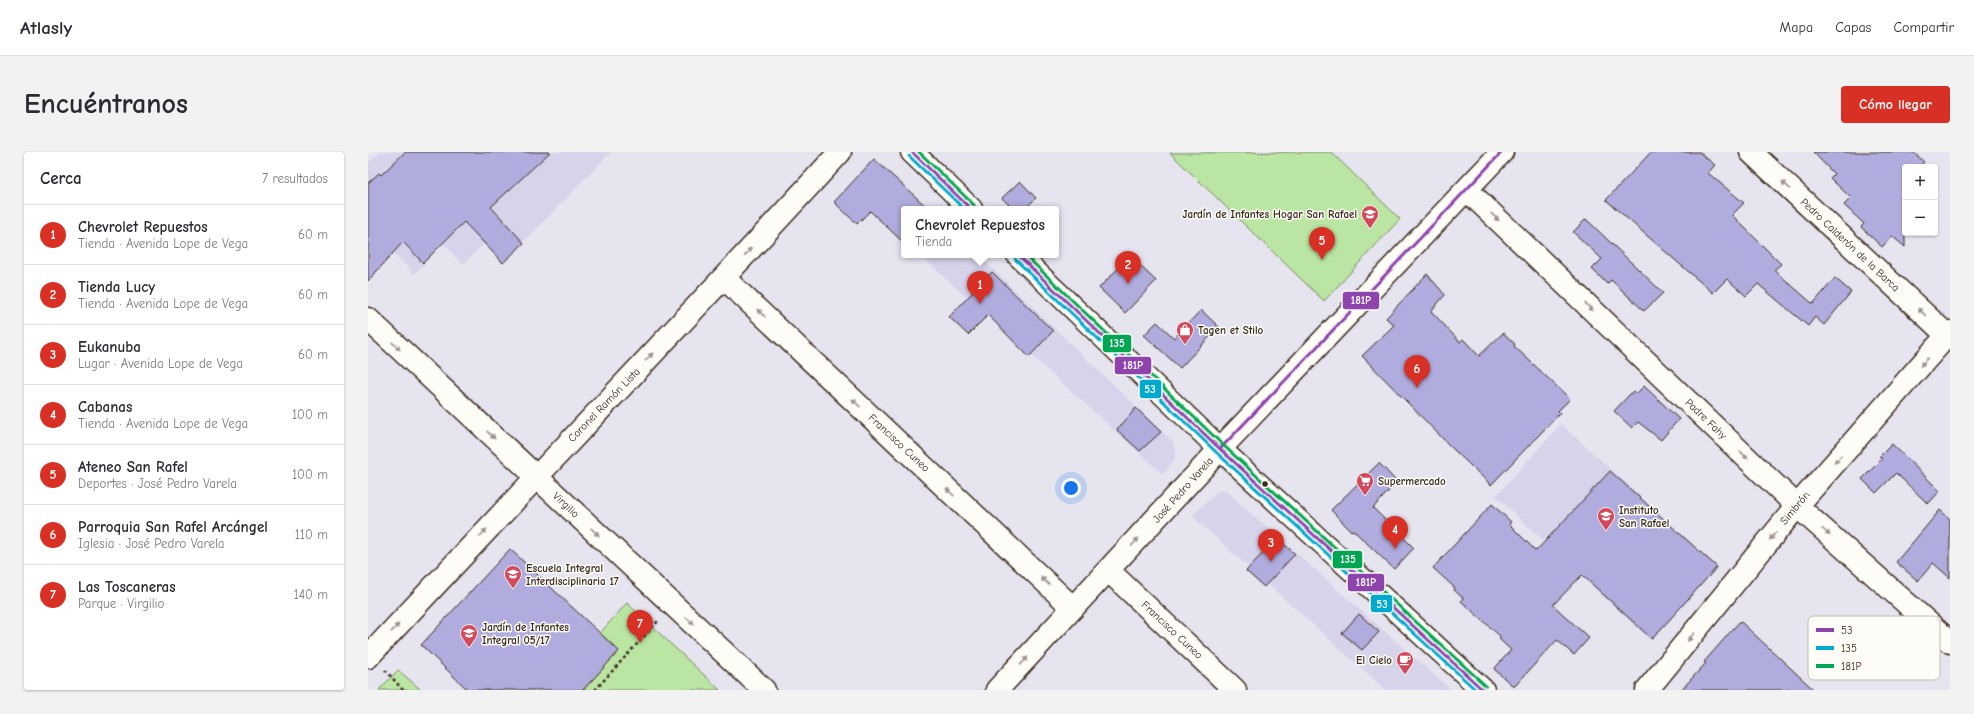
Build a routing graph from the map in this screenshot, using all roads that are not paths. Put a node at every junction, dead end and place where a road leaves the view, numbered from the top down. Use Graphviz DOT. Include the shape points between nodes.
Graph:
graph roads {
  1 [pos="840,152"];
  2 [pos="912,152"];
  3 [pos="1502,152"];
  4 [pos="1751,152"];
  5 [pos="1467,190"];
  6 [pos="968,206"];
  7 [pos="1021,258"];
  8 [pos="724,278"];
  9 [pos="368,319"];
  10 [pos="1949,335"];
  11 [pos="1220,449"];
  12 [pos="536,477"];
  13 [pos="1797,506"];
  14 [pos="1109,571"];
  15 [pos="1073,608"];
  16 [pos="1921,616"];
  17 [pos="1940,633"];
  18 [pos="1950,642"];
  19 [pos="368,657"];
  20 [pos="1000,689"];
  21 [pos="764,690"];
  22 [pos="1236,690"];
  23 [pos="1483,690"];
  24 [pos="1647,690"];
  8 -- 1 [label="street, Coronel Ramón Lista, one-way"];
  2 -- 6 [label="street"];
  3 -- 5 [label="street, José Pedro Varela"];
  10 -- 4 [label="street, Pedro Calderón de la Barca, one-way"];
  5 -- 11 [label="street, José Pedro Varela"];
  5 -- 13 [label="street, Padre Fahy, one-way"];
  7 -- 11 [label="street"];
  12 -- 8 [label="street, Coronel Ramón Lista, one-way"];
  15 -- 8 [label="street, Francisco Cuneo, one-way"];
  9 -- 12 [label="street, Virgilio, one-way"];
  10 -- 13 [label="street, Simbrón, one-way"];
  14 -- 11 [label="street, José Pedro Varela, one-way"];
  11 -- 23 [label="street"];
  19 -- 12 [label="street, Coronel Ramón Lista, one-way"];
  12 -- 21 [label="street, Virgilio, one-way"];
  13 -- 16 [label="street, Padre Fahy, one-way"];
  13 -- 24 [label="street, Simbrón, one-way"];
  14 -- 15 [label="street, José Pedro Varela"];
  14 -- 22 [label="street, Francisco Cuneo"];
  20 -- 15 [label="street, José Pedro Varela, one-way"];
  17 -- 18 [label="street, Padre Fahy, one-way"];
}
